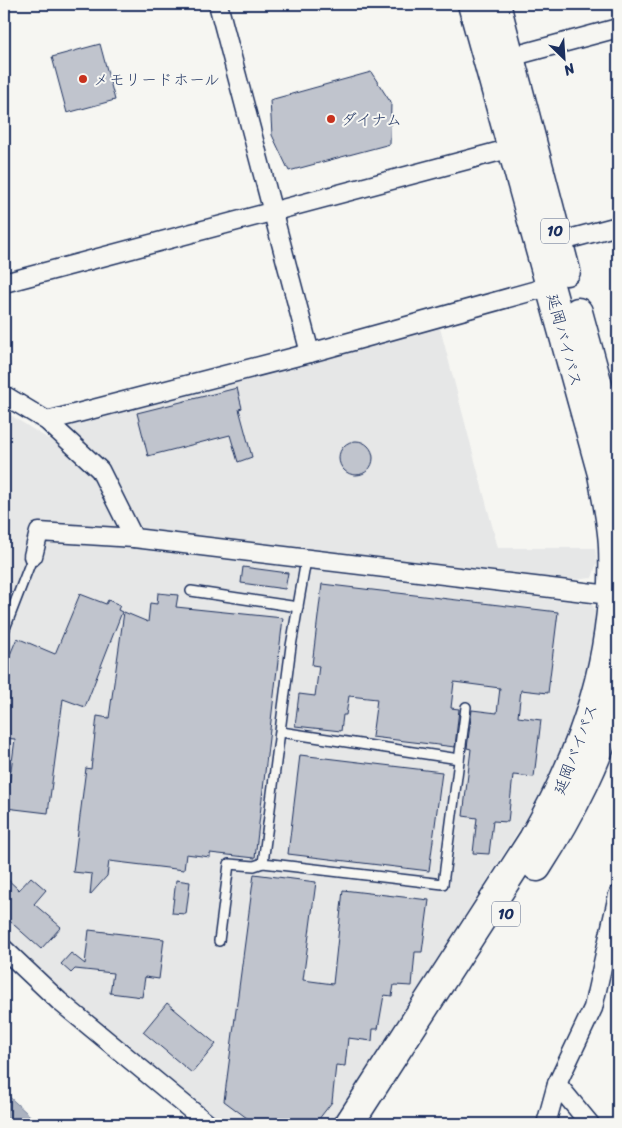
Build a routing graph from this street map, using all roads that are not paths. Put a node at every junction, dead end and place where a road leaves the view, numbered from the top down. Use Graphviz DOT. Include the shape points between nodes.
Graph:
graph roads {
  1 [pos="218,4"];
  2 [pos="472,4"];
  3 [pos="496,4"];
  4 [pos="618,28"];
  5 [pos="510,57"];
  6 [pos="512,148"];
  7 [pos="273,212"];
  8 [pos="618,226"];
  9 [pos="558,242"];
  10 [pos="4,283"];
  11 [pos="550,286"];
  12 [pos="310,353"];
  13 [pos="4,395"];
  14 [pos="47,422"];
  15 [pos="614,424"];
  16 [pos="618,458"];
  17 [pos="134,538"];
  18 [pos="33,556"];
  19 [pos="306,560"];
  20 [pos="191,591"];
  21 [pos="615,596"];
  22 [pos="298,607"];
  23 [pos="4,631"];
  24 [pos="617,703"];
  25 [pos="466,707"];
  26 [pos="281,732"];
  27 [pos="459,759"];
  28 [pos="262,863"];
  29 [pos="618,895"];
  30 [pos="219,941"];
  31 [pos="4,949"];
  32 [pos="557,1084"];
  33 [pos="208,1124"];
  34 [pos="350,1124"];
  35 [pos="371,1124"];
  36 [pos="546,1124"];
  37 [pos="590,1124"];
  1 -- 7 [label="street"];
  2 -- 6 [label="highway, 延岡バイパス / 10"];
  3 -- 5 [label="highway, 延岡バイパス / 10"];
  4 -- 5 [label="street"];
  5 -- 9 [label="highway, 延岡バイパス / 10"];
  6 -- 7 [label="street"];
  6 -- 11 [label="highway, 延岡バイパス / 10"];
  7 -- 10 [label="street"];
  7 -- 12 [label="street"];
  8 -- 9 [label="street"];
  9 -- 15 [label="highway, 延岡バイパス / 10"];
  11 -- 12 [label="street"];
  11 -- 21 [label="highway, 延岡バイパス / 10" via="602,474 613,545"];
  12 -- 14 [label="street"];
  13 -- 14 [label="street"];
  14 -- 17 [label="street" via="100,470"];
  15 -- 16 [label="highway, 延岡バイパス / 10"];
  17 -- 18 [label="street" via="39,532"];
  17 -- 19 [label="street"];
  18 -- 23 [label="lane"];
  19 -- 21 [label="street"];
  19 -- 22 [label="lane"];
  20 -- 22 [label="lane"];
  21 -- 34 [label="highway, 延岡バイパス / 10" via="606,660 582,739 556,798"];
  22 -- 26 [label="lane"];
  24 -- 35 [label="highway, 延岡バイパス / 10" via="598,756 568,819"];
  25 -- 27 [label="lane"];
  26 -- 27 [label="lane"];
  26 -- 28 [label="lane"];
  27 -- 28 [label="lane" via="443,884"];
  28 -- 30 [label="lane" via="254,866 229,864"];
  29 -- 32 [label="street" via="593,1008"];
  31 -- 33 [label="street" via="66,1007"];
  32 -- 36 [label="street"];
  32 -- 37 [label="street"];
}
